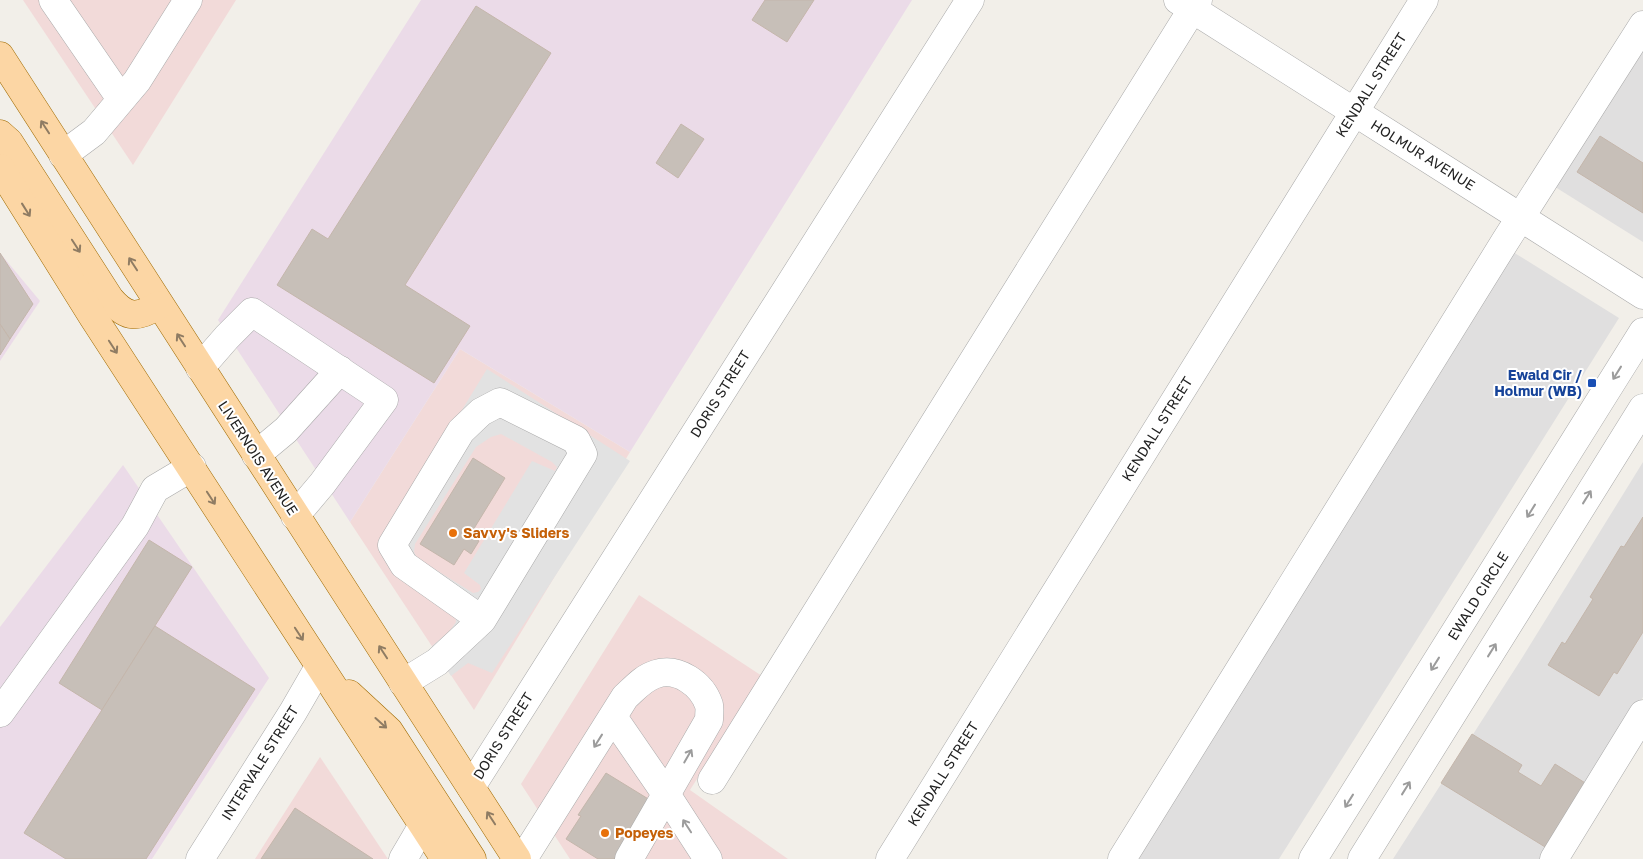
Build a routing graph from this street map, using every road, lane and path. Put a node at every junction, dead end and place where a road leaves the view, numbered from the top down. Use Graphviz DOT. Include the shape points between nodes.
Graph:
graph roads {
  1 [pos="52,0"];
  2 [pos="188,0"];
  3 [pos="970,0"];
  4 [pos="1424,0"];
  5 [pos="1190,3"];
  6 [pos="1643,26"];
  7 [pos="0,56"];
  8 [pos="121,99"];
  9 [pos="1354,111"];
  10 [pos="0,134"];
  11 [pos="63,155"];
  12 [pos="0,168"];
  13 [pos="1521,217"];
  14 [pos="1643,295"];
  15 [pos="159,305"];
  16 [pos="1643,332"];
  17 [pos="200,368"];
  18 [pos="340,370"];
  19 [pos="1643,408"];
  20 [pos="256,455"];
  21 [pos="192,467"];
  22 [pos="295,516"];
  23 [pos="482,620"];
  24 [pos="319,667"];
  25 [pos="403,682"];
  26 [pos="0,712"];
  27 [pos="1643,714"];
  28 [pos="613,717"];
  29 [pos="712,780"];
  30 [pos="471,787"];
  31 [pos="666,794"];
  32 [pos="423,825"];
  33 [pos="200,859"];
  34 [pos="403,859"];
  35 [pos="445,859"];
  36 [pos="472,859"];
  37 [pos="518,859"];
  38 [pos="523,859"];
  39 [pos="629,859"];
  40 [pos="708,859"];
  41 [pos="890,859"];
  42 [pos="1122,859"];
  43 [pos="1313,859"];
  44 [pos="1362,859"];
  45 [pos="1554,859"];
  1 -- 8 [label="street"];
  2 -- 8 [label="street"];
  3 -- 30 [label="street, DORIS STREET"];
  4 -- 9 [label="street, KENDALL STREET"];
  5 -- 9 [label="street, HOLMUR AVENUE"];
  5 -- 29 [label="street"];
  6 -- 13 [label="street"];
  11 -- 7 [label="main road, LIVERNOIS AVENUE, one-way"];
  8 -- 11 [label="street" via="94,132"];
  9 -- 13 [label="street, HOLMUR AVENUE"];
  9 -- 41 [label="street, KENDALL STREET"];
  10 -- 15 [label="main road, one-way" via="9,142 117,307 138,315"];
  15 -- 11 [label="main road, LIVERNOIS AVENUE, one-way"];
  12 -- 21 [label="main road, one-way"];
  13 -- 14 [label="street, HOLMUR AVENUE"];
  13 -- 42 [label="street"];
  17 -- 15 [label="main road, LIVERNOIS AVENUE, one-way"];
  16 -- 43 [label="street, EWALD CIRCLE, one-way"];
  17 -- 18 [label="street" via="252,312"];
  17 -- 20 [label="main road, LIVERNOIS AVENUE"];
  18 -- 20 [label="street" via="286,430"];
  18 -- 22 [label="street" via="384,400"];
  44 -- 19 [label="street, one-way"];
  20 -- 22 [label="main road, LIVERNOIS AVENUE"];
  21 -- 24 [label="main road, one-way"];
  21 -- 26 [label="street" via="154,489 135,526"];
  25 -- 22 [label="main road, LIVERNOIS AVENUE, one-way"];
  23 -- 23 [label="street" via="583,454 576,440 500,402 460,431 392,545 404,565"];
  23 -- 25 [label="street" via="437,662"];
  24 -- 32 [label="main road"];
  24 -- 33 [label="street, INTERVALE STREET"];
  24 -- 36 [label="main road, one-way" via="389,731"];
  25 -- 30 [label="main road, LIVERNOIS AVENUE"];
  27 -- 45 [label="street"];
  28 -- 31 [label="street"];
  31 -- 28 [label="street, one-way" via="709,720 710,706 701,688 688,678 671,673 657,674 640,682"];
  28 -- 38 [label="street, one-way"];
  37 -- 30 [label="main road, LIVERNOIS AVENUE, one-way"];
  31 -- 39 [label="street"];
  40 -- 31 [label="street, one-way"];
  32 -- 34 [label="street"];
  32 -- 35 [label="main road"];
}
